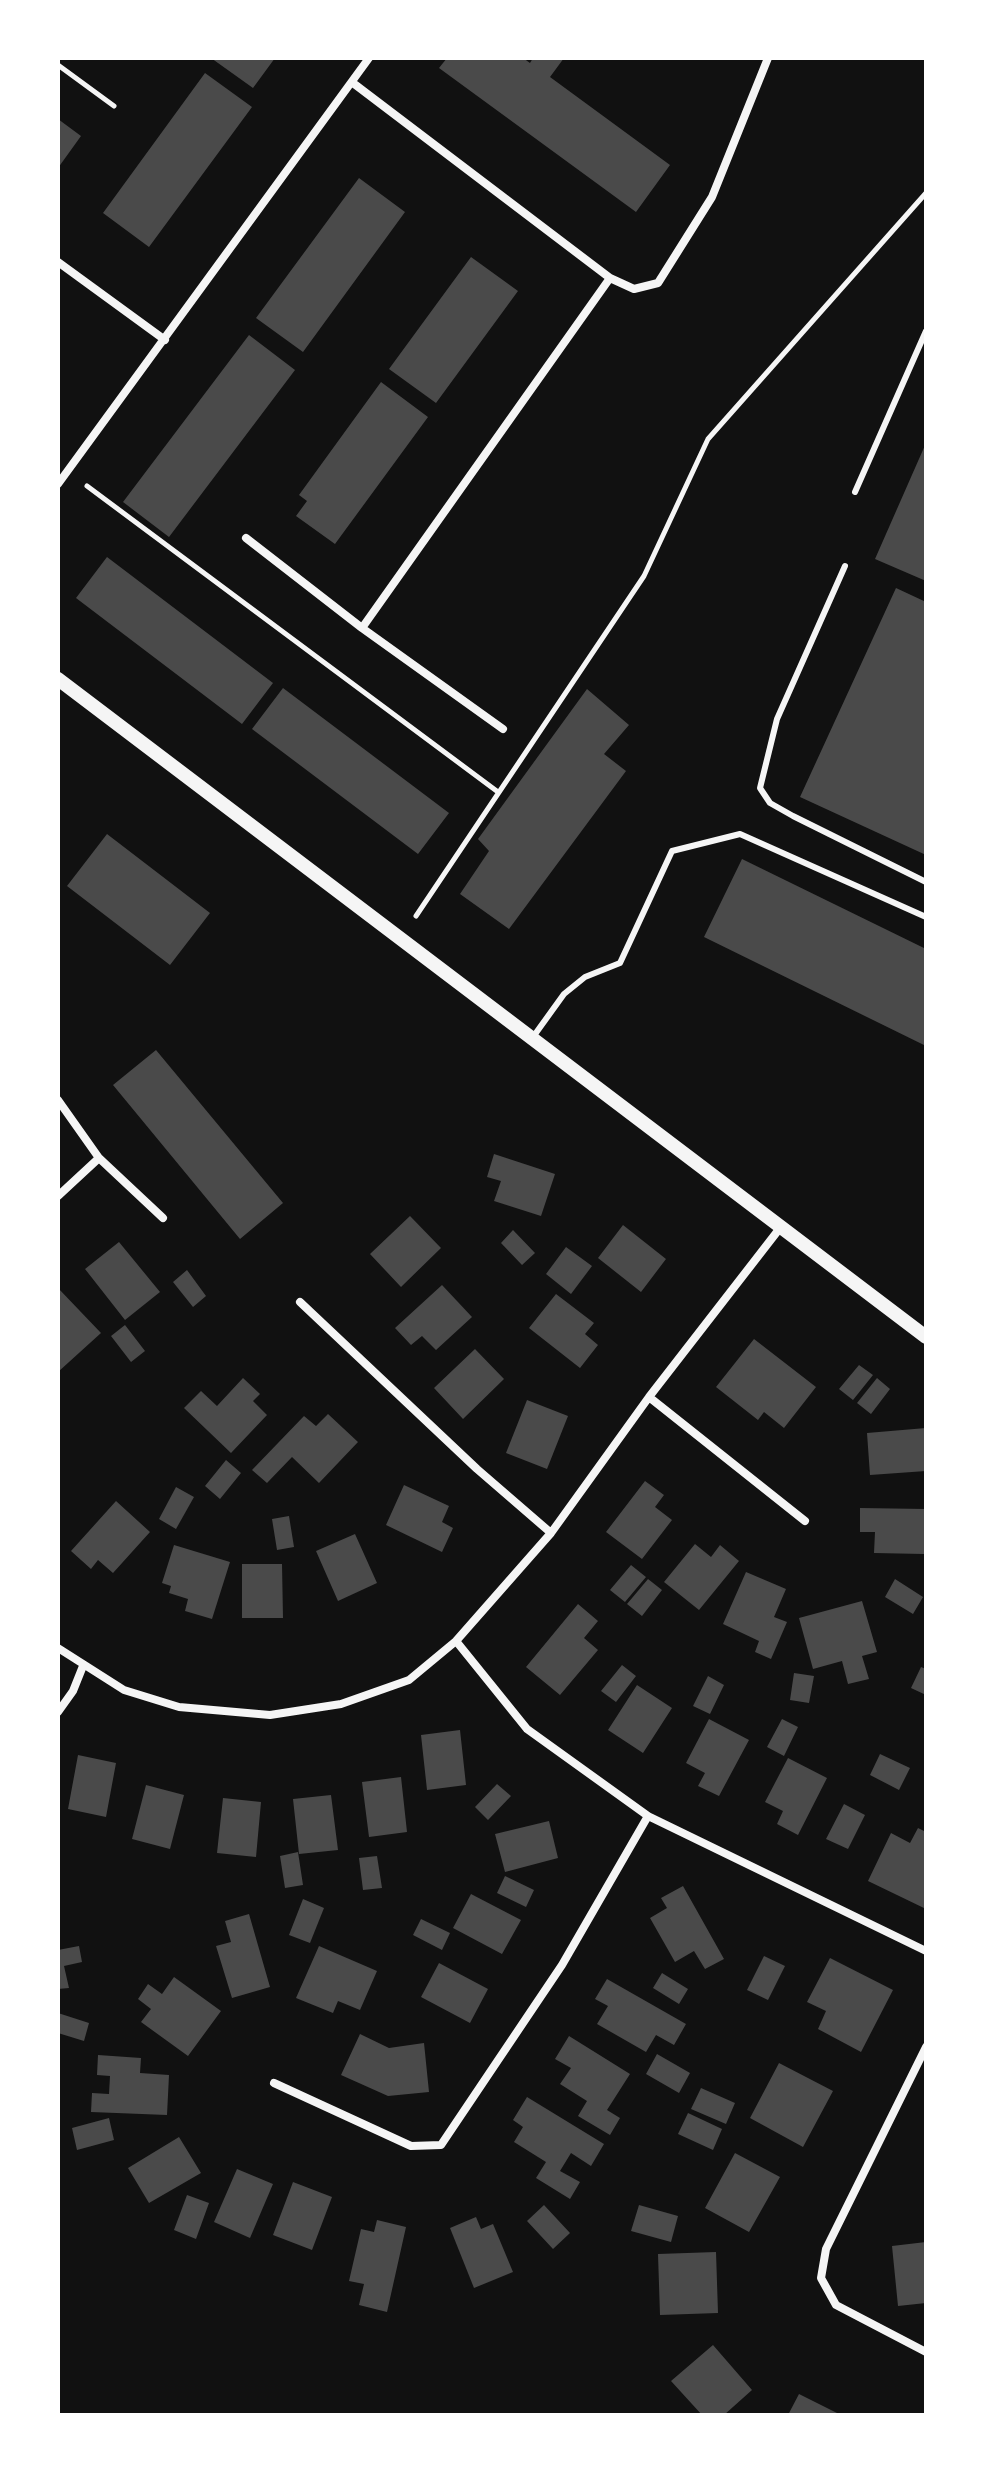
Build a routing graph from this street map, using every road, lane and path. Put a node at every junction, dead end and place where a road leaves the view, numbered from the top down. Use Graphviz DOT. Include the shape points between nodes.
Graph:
graph roads {
  1 [pos="369,58"];
  2 [pos="768,58"];
  3 [pos="58,65"];
  4 [pos="353,83"];
  5 [pos="114,106"];
  6 [pos="926,193"];
  7 [pos="58,262"];
  8 [pos="610,278"];
  9 [pos="926,331"];
  10 [pos="165,340"];
  11 [pos="67,471"];
  12 [pos="58,484"];
  13 [pos="855,492"];
  14 [pos="246,538"];
  15 [pos="845,566"];
  16 [pos="362,628"];
  17 [pos="58,679"];
  18 [pos="503,729"];
  19 [pos="498,792"];
  20 [pos="926,882"];
  21 [pos="926,917"];
  22 [pos="402,937"];
  23 [pos="533,1037"];
  24 [pos="58,1100"];
  25 [pos="99,1158"];
  26 [pos="58,1196"];
  27 [pos="163,1218"];
  28 [pos="780,1228"];
  29 [pos="300,1302"];
  30 [pos="926,1337"];
  31 [pos="649,1397"];
  32 [pos="805,1521"];
  33 [pos="551,1533"];
  34 [pos="456,1641"];
  35 [pos="58,1648"];
  36 [pos="83,1666"];
  37 [pos="58,1712"];
  38 [pos="648,1816"];
  39 [pos="926,1951"];
  40 [pos="926,2047"];
  41 [pos="274,2083"];
  42 [pos="926,2352"];
  1 -- 4 [label="street"];
  2 -- 8 [label="street" via="712,197 658,283 634,289"];
  3 -- 5 [label="path"];
  4 -- 8 [label="street"];
  4 -- 10 [label="street"];
  6 -- 22 [label="path" via="708,439 644,576"];
  7 -- 10 [label="street"];
  8 -- 16 [label="street"];
  9 -- 13 [label="lane"];
  10 -- 11 [label="street"];
  11 -- 12 [label="street"];
  11 -- 19 [label="path"];
  14 -- 16 [label="street"];
  15 -- 20 [label="lane" via="777,719 760,788 770,803"];
  16 -- 18 [label="street"];
  17 -- 22 [label="street"];
  18 -- 19 [label="path" via="529,748"];
  19 -- 22 [label="path"];
  21 -- 23 [label="lane" via="740,834 672,851 620,963 585,977 564,994"];
  22 -- 23 [label="street"];
  23 -- 28 [label="street"];
  24 -- 25 [label="street"];
  25 -- 26 [label="street"];
  25 -- 27 [label="street"];
  28 -- 30 [label="street"];
  28 -- 31 [label="street"];
  29 -- 33 [label="street"];
  31 -- 32 [label="street"];
  31 -- 33 [label="street"];
  33 -- 34 [label="street"];
  34 -- 36 [label="street" via="409,1680 341,1704 270,1715 179,1707 124,1690"];
  34 -- 38 [label="street" via="527,1729"];
  35 -- 36 [label="street"];
  36 -- 37 [label="street"];
  38 -- 39 [label="street"];
  38 -- 41 [label="street" via="562,1965 441,2145 411,2146"];
  40 -- 42 [label="street" via="826,2249 821,2278 836,2305"];
}
